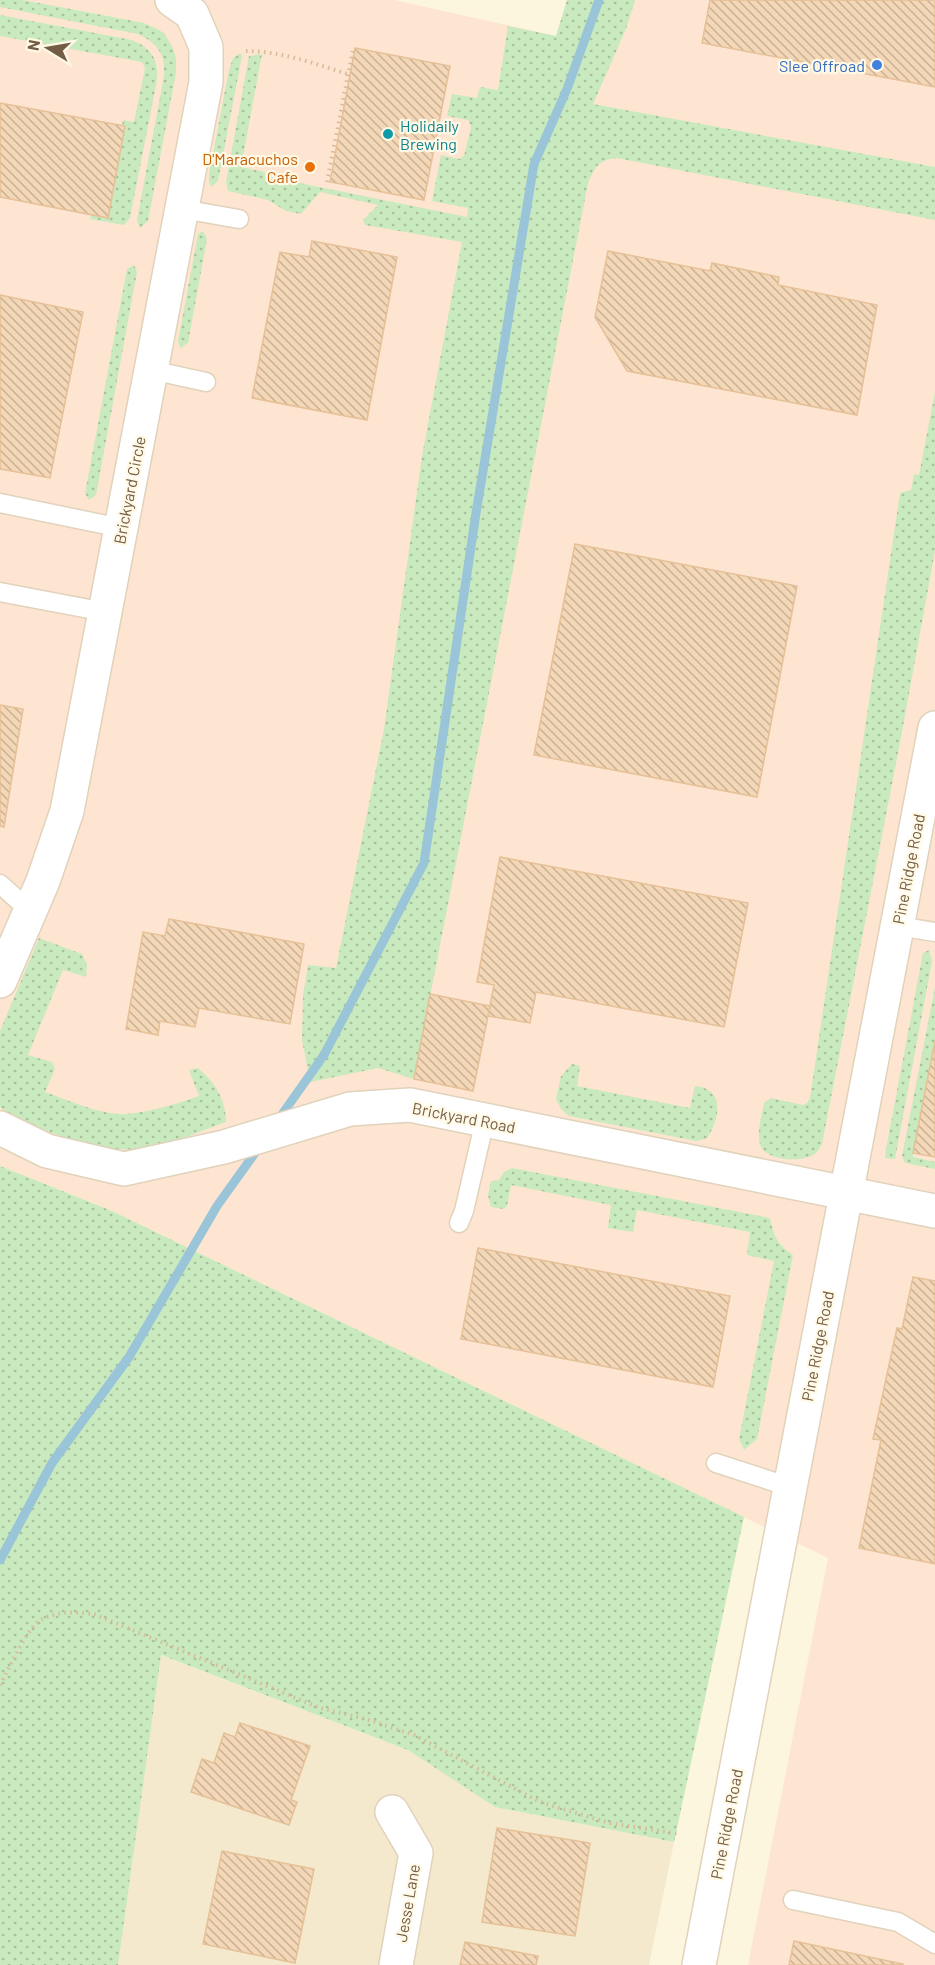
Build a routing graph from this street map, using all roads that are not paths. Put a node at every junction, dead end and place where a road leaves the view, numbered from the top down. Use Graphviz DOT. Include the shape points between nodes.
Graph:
graph roads {
  1 [pos="172,0"];
  2 [pos="182,209"];
  3 [pos="239,219"];
  4 [pos="152,370"];
  5 [pos="206,382"];
  6 [pos="0,502"];
  7 [pos="121,528"];
  8 [pos="0,592"];
  9 [pos="105,612"];
  10 [pos="935,728"];
  11 [pos="0,884"];
  12 [pos="30,911"];
  13 [pos="898,926"];
  14 [pos="935,932"];
  15 [pos="0,981"];
  16 [pos="485,1120"];
  17 [pos="0,1128"];
  18 [pos="846,1194"];
  19 [pos="935,1211"];
  20 [pos="459,1223"];
  21 [pos="716,1463"];
  22 [pos="790,1486"];
  23 [pos="392,1812"];
  24 [pos="793,1900"];
  25 [pos="935,1944"];
  26 [pos="396,1965"];
  27 [pos="699,1965"];
  1 -- 2 [label="street, Brickyard Circle" via="192,15 206,47 206,82"];
  2 -- 3 [label="lane"];
  2 -- 4 [label="street, Brickyard Circle"];
  4 -- 5 [label="lane"];
  4 -- 7 [label="street, Brickyard Circle"];
  6 -- 7 [label="lane"];
  7 -- 9 [label="street, Brickyard Circle"];
  8 -- 9 [label="lane"];
  9 -- 12 [label="street, Brickyard Circle" via="67,811"];
  10 -- 13 [label="street, Pine Ridge Road"];
  11 -- 12 [label="lane"];
  12 -- 15 [label="street, Brickyard Circle"];
  13 -- 14 [label="lane"];
  13 -- 18 [label="street, Pine Ridge Road"];
  16 -- 17 [label="street, Brickyard Road" via="410,1105 350,1109 224,1148 124,1169 47,1151"];
  16 -- 18 [label="street, Brickyard Road"];
  16 -- 20 [label="lane"];
  18 -- 19 [label="street, Brickyard Road"];
  18 -- 22 [label="street, Pine Ridge Road"];
  21 -- 22 [label="lane"];
  22 -- 27 [label="street, Pine Ridge Road"];
  23 -- 26 [label="street, Jesse Lane" via="416,1853"];
  24 -- 25 [label="lane" via="898,1922"];
}
